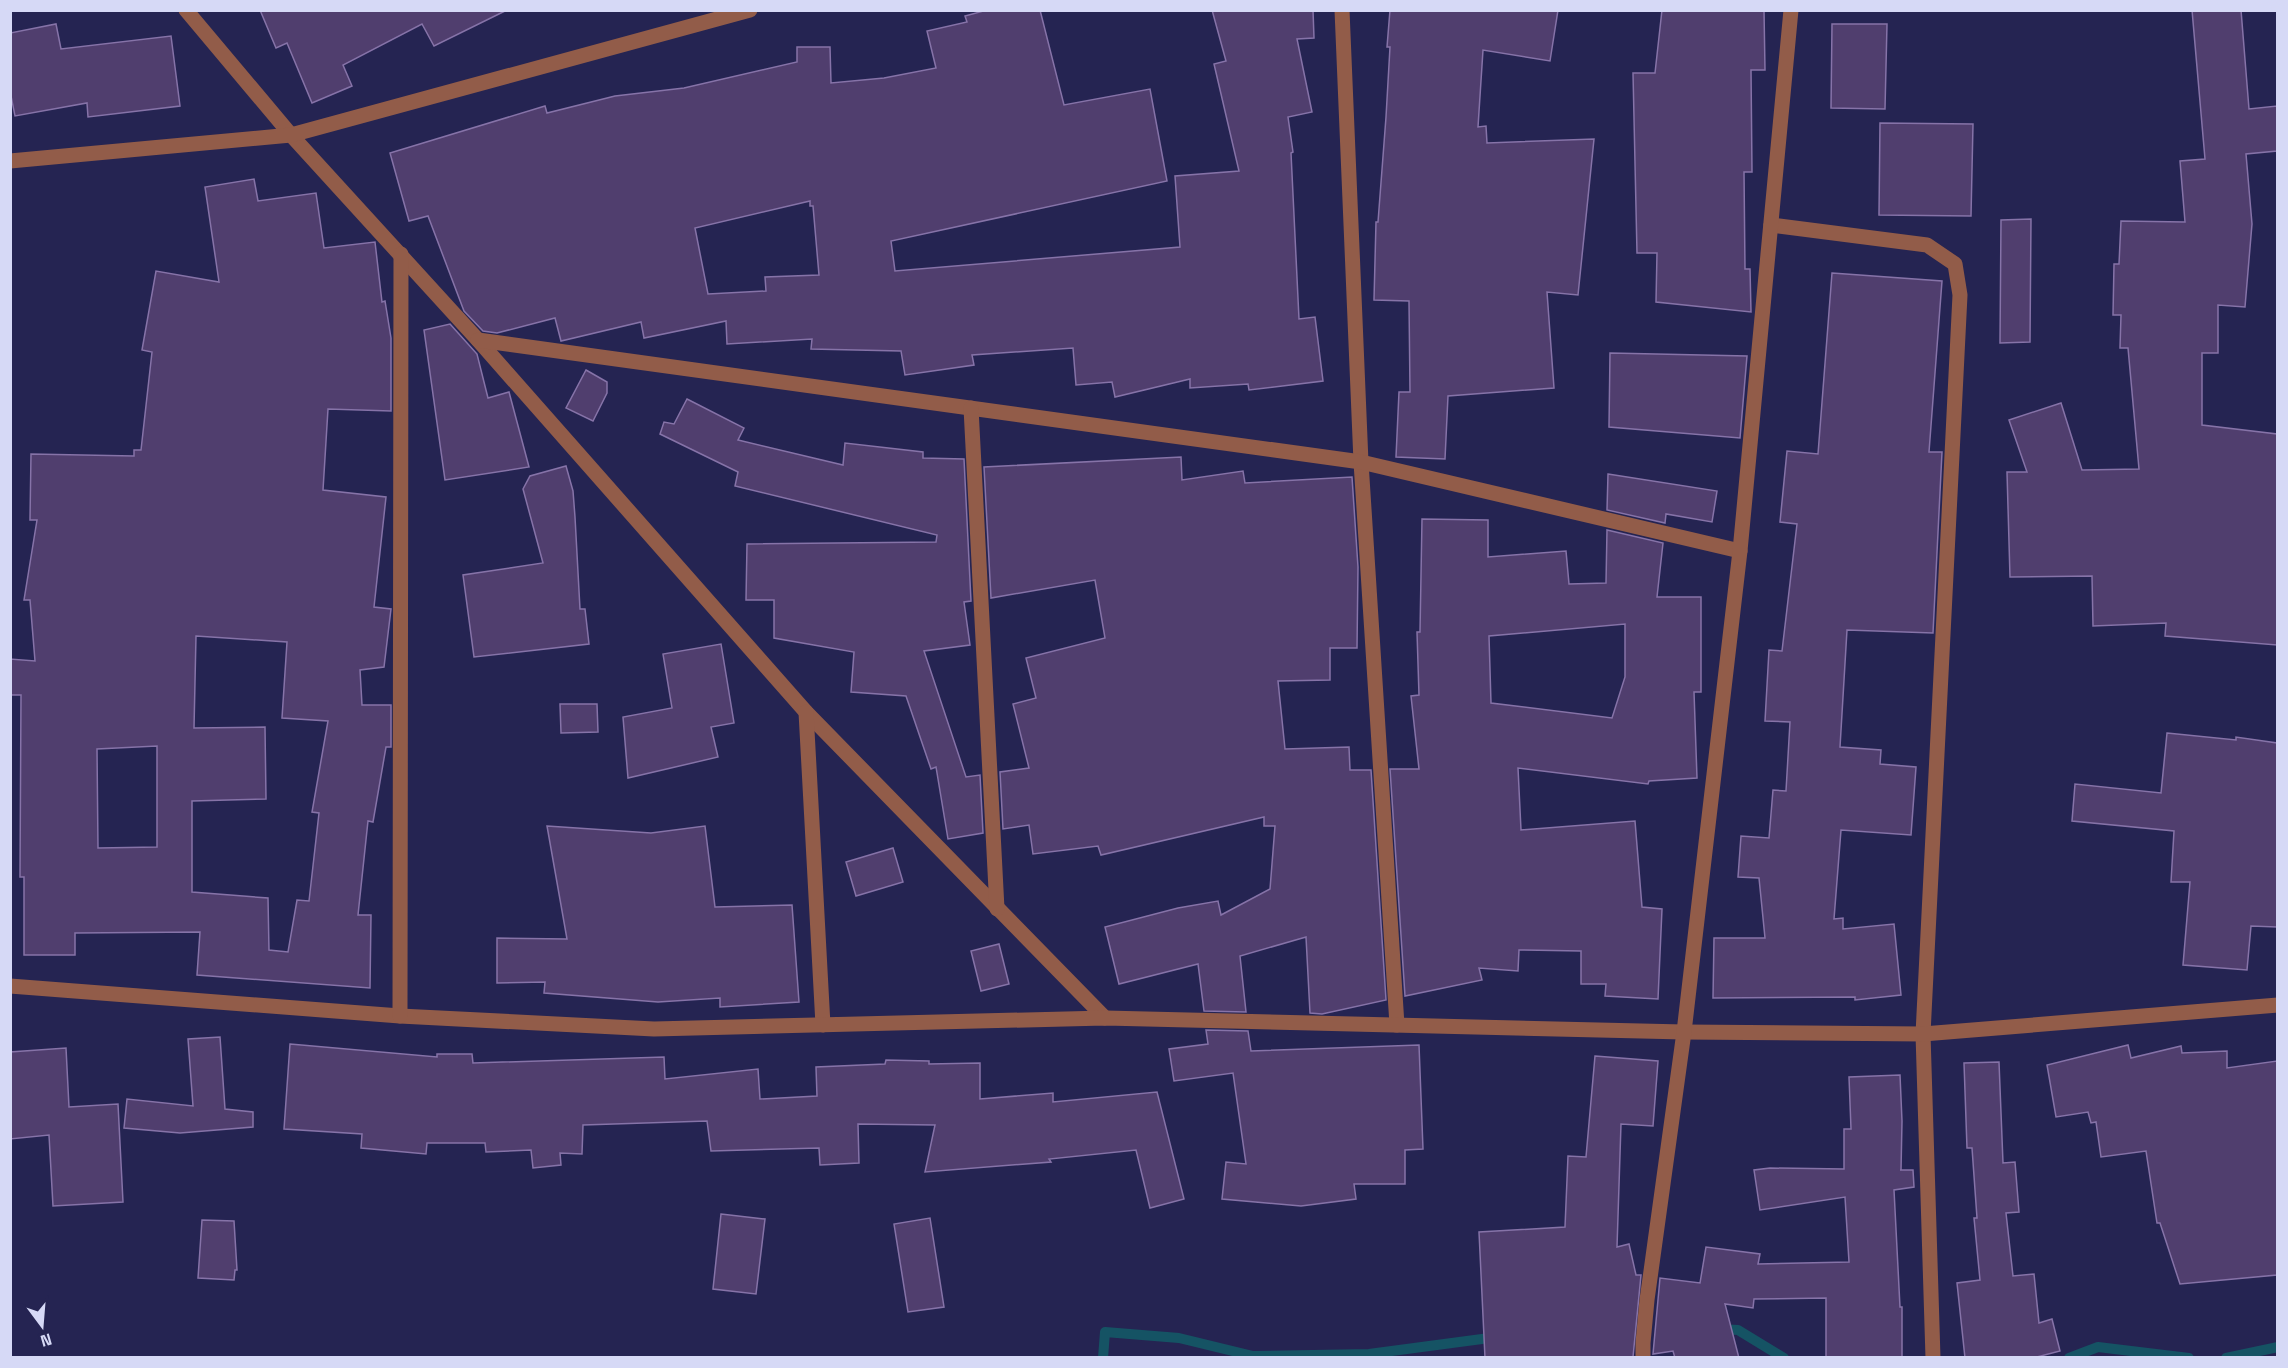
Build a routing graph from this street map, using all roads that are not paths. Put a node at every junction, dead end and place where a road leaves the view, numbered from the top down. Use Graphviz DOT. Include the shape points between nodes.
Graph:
graph roads {
  1 [pos="186,10"];
  2 [pos="750,10"];
  3 [pos="1342,10"];
  4 [pos="1791,10"];
  5 [pos="291,135"];
  6 [pos="10,161"];
  7 [pos="1771,225"];
  8 [pos="401,254"];
  9 [pos="478,340"];
  10 [pos="971,408"];
  11 [pos="1361,462"];
  12 [pos="1740,551"];
  13 [pos="806,712"];
  14 [pos="997,909"];
  15 [pos="10,986"];
  16 [pos="2277,1005"];
  17 [pos="400,1016"];
  18 [pos="1105,1018"];
  19 [pos="823,1025"];
  20 [pos="1397,1025"];
  21 [pos="1684,1032"];
  22 [pos="1923,1034"];
  23 [pos="1643,1358"];
  24 [pos="1933,1358"];
  1 -- 5 [label="street"];
  2 -- 5 [label="street"];
  3 -- 11 [label="street"];
  4 -- 7 [label="street"];
  5 -- 6 [label="street"];
  5 -- 8 [label="street"];
  7 -- 12 [label="street"];
  7 -- 22 [label="street" via="1928,244 1955,264 1960,295"];
  8 -- 9 [label="street"];
  8 -- 17 [label="street"];
  9 -- 10 [label="street"];
  9 -- 13 [label="street"];
  10 -- 11 [label="street"];
  10 -- 14 [label="street"];
  11 -- 12 [label="street"];
  11 -- 20 [label="street"];
  12 -- 21 [label="street"];
  13 -- 14 [label="street"];
  13 -- 19 [label="street"];
  14 -- 18 [label="street"];
  15 -- 17 [label="street"];
  16 -- 22 [label="street"];
  17 -- 19 [label="street" via="654,1029"];
  18 -- 19 [label="street"];
  18 -- 20 [label="street"];
  20 -- 21 [label="street"];
  21 -- 22 [label="street"];
  21 -- 23 [label="street" via="1647,1300"];
  22 -- 24 [label="street"];
}
